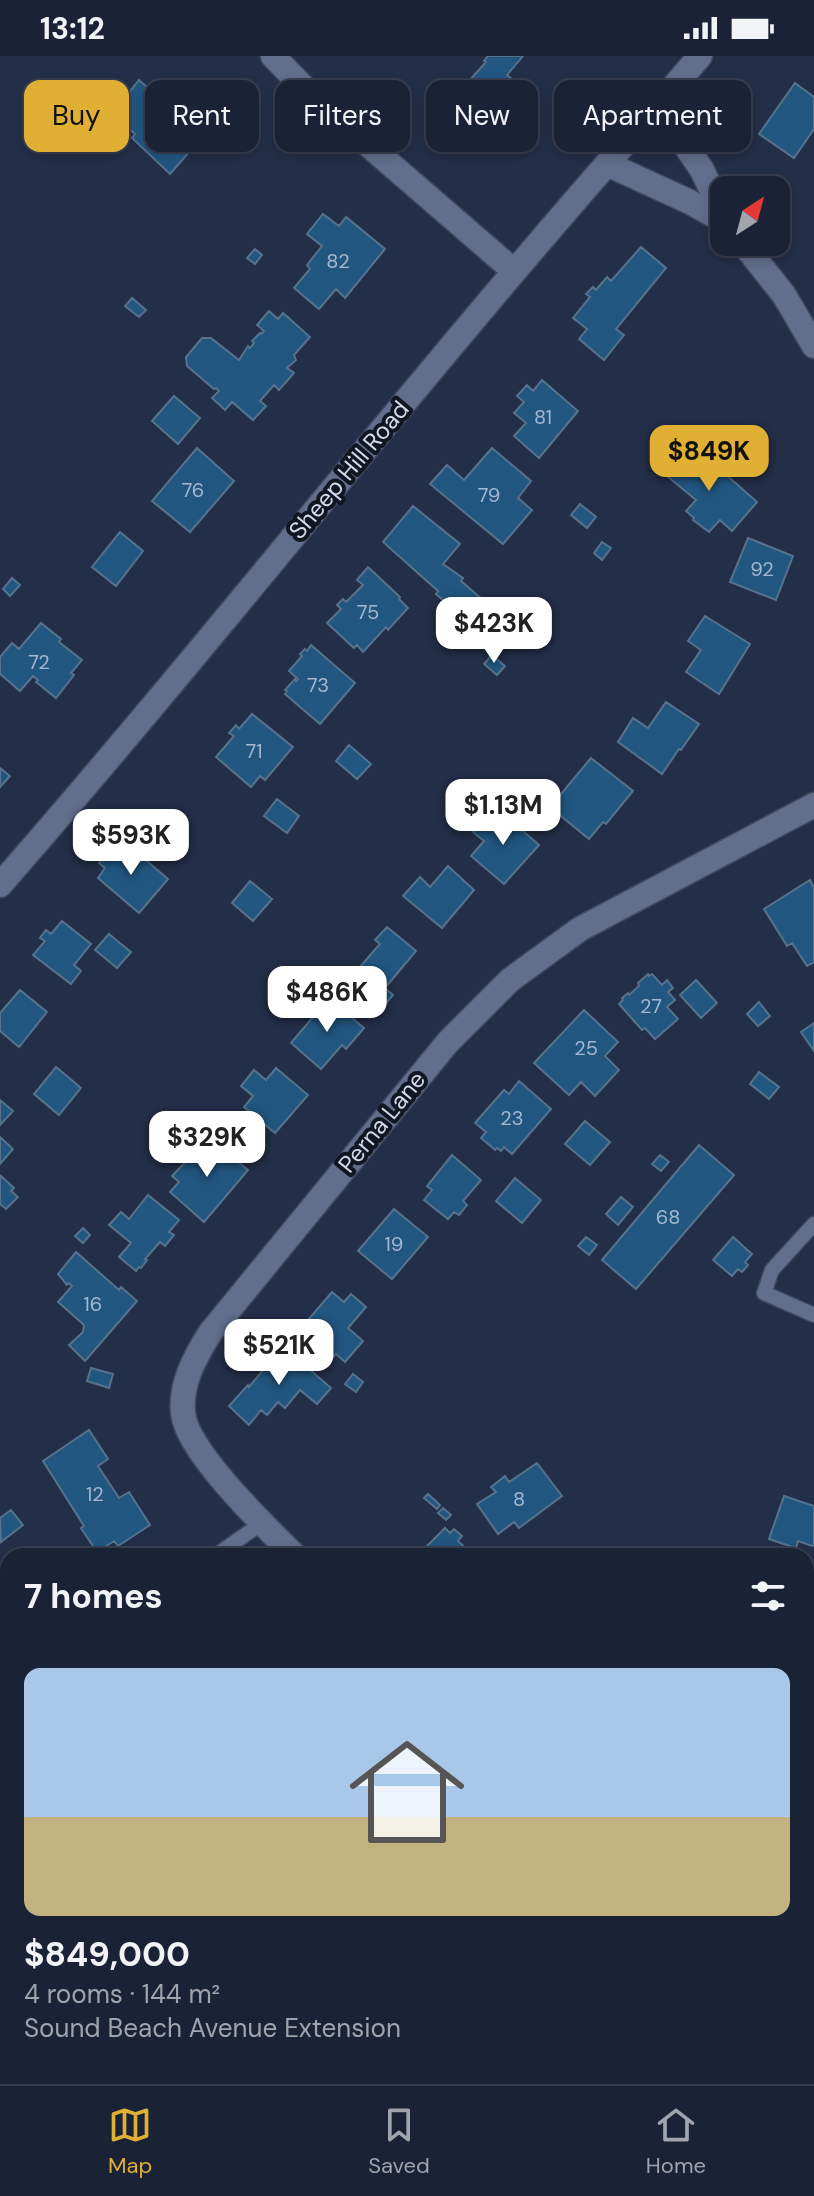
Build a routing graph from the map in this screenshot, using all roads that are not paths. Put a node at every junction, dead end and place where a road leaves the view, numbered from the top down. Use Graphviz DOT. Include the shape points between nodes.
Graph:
graph roads {
  1 [pos="273,56"];
  2 [pos="700,56"];
  3 [pos="679,80"];
  4 [pos="617,152"];
  5 [pos="690,152"];
  6 [pos="607,164"];
  7 [pos="710,187"];
  8 [pos="710,211"];
  9 [pos="753,256"];
  10 [pos="514,271"];
  11 [pos="814,346"];
  12 [pos="814,805"];
  13 [pos="0,885"];
  14 [pos="814,1224"];
  15 [pos="814,1315"];
  16 [pos="262,1523"];
  17 [pos="226,1548"];
  18 [pos="287,1548"];
  1 -- 10 [label="street" via="314,98"];
  2 -- 3 [label="street, Sheep Hill Road"];
  4 -- 6 [label="street, Sheep Hill Road"];
  5 -- 7 [label="street"];
  6 -- 8 [label="street"];
  6 -- 10 [label="street, Sheep Hill Road"];
  9 -- 11 [label="street"];
  10 -- 13 [label="street, Sheep Hill Road"];
  12 -- 16 [label="street, Perna Lane" via="580,929 510,980 448,1042 226,1312 195,1357 183,1392 183,1415 208,1462"];
  14 -- 15 [label="lane" via="772,1270 764,1293"];
  16 -- 17 [label="lane"];
  16 -- 18 [label="street, Perna Lane"];
}
